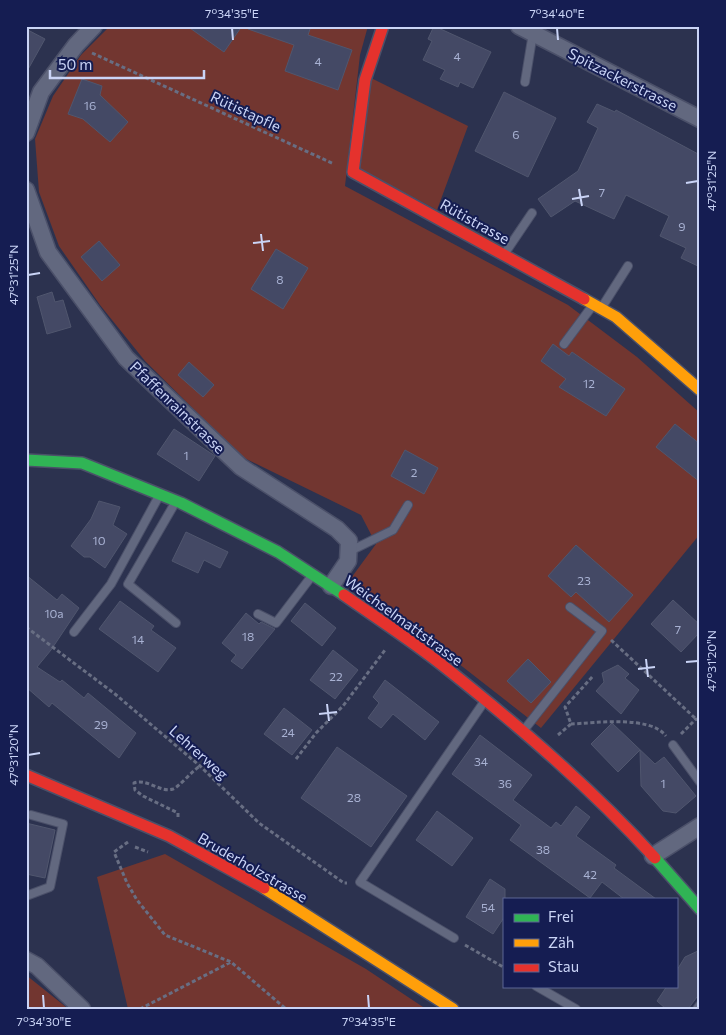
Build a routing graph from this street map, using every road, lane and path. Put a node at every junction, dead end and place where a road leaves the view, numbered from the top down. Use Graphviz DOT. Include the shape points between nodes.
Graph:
graph roads {
  1 [pos="94,26"];
  2 [pos="381,27"];
  3 [pos="526,30"];
  4 [pos="76,45"];
  5 [pos="525,82"];
  6 [pos="700,119"];
  7 [pos="26,133"];
  8 [pos="353,172"];
  9 [pos="26,190"];
  10 [pos="532,212"];
  11 [pos="504,254"];
  12 [pos="628,266"];
  13 [pos="597,306"];
  14 [pos="564,344"];
  15 [pos="700,390"];
  16 [pos="26,460"];
  17 [pos="160,495"];
  18 [pos="176,501"];
  19 [pos="408,505"];
  20 [pos="348,552"];
  21 [pos="313,575"];
  22 [pos="331,586"];
  23 [pos="570,607"];
  24 [pos="258,614"];
  25 [pos="176,623"];
  26 [pos="26,627"];
  27 [pos="602,631"];
  28 [pos="74,632"];
  29 [pos="397,633"];
  30 [pos="593,676"];
  31 [pos="485,700"];
  32 [pos="698,720"];
  33 [pos="571,724"];
  34 [pos="522,732"];
  35 [pos="672,744"];
  36 [pos="542,748"];
  37 [pos="296,759"];
  38 [pos="26,775"];
  39 [pos="700,782"];
  40 [pos="31,815"];
  41 [pos="700,826"];
  42 [pos="126,841"];
  43 [pos="653,856"];
  44 [pos="360,882"];
  45 [pos="26,896"];
  46 [pos="700,909"];
  47 [pos="454,938"];
  48 [pos="26,960"];
  49 [pos="232,962"];
  50 [pos="503,967"];
  51 [pos="539,988"];
  52 [pos="700,1005"];
  53 [pos="82,1009"];
  54 [pos="140,1009"];
  55 [pos="286,1009"];
  56 [pos="453,1009"];
  57 [pos="576,1009"];
  58 [pos="697,1009"];
  1 -- 4 [label="street"];
  2 -- 8 [label="street" via="360,92"];
  3 -- 5 [label="lane"];
  3 -- 6 [label="street, Spitzackerstrasse"];
  4 -- 7 [label="street" via="41,92"];
  4 -- 8 [label="path, Rütistapfle"];
  8 -- 11 [label="street, Rütistrasse"];
  9 -- 20 [label="street, Pfaffenrainstrasse" via="48,252 126,358 241,467 337,529 349,541"];
  10 -- 11 [label="lane"];
  11 -- 13 [label="street, Rütistrasse"];
  12 -- 13 [label="lane"];
  13 -- 14 [label="lane"];
  13 -- 15 [label="street, Rütistrasse" via="616,317"];
  16 -- 17 [label="street, Weichselmattstrasse" via="82,464"];
  17 -- 18 [label="street, Weichselmattstrasse"];
  17 -- 28 [label="lane" via="111,584"];
  18 -- 21 [label="street, Weichselmattstrasse" via="278,552"];
  18 -- 25 [label="lane" via="128,584"];
  19 -- 20 [label="lane" via="393,530"];
  20 -- 22 [label="street" via="348,561"];
  21 -- 22 [label="street, Weichselmattstrasse"];
  21 -- 24 [label="lane" via="276,623"];
  22 -- 29 [label="street, Weichselmattstrasse"];
  23 -- 27 [label="lane"];
  26 -- 44 [label="path, Lehrerweg" via="115,694 200,766 259,824 344,883"];
  27 -- 32 [label="path"];
  27 -- 34 [label="lane"];
  29 -- 31 [label="street, Weichselmattstrasse"];
  29 -- 37 [label="path" via="343,706 316,732"];
  30 -- 33 [label="path" via="565,707"];
  31 -- 34 [label="street, Weichselmattstrasse"];
  31 -- 44 [label="lane"];
  32 -- 35 [label="path"];
  33 -- 35 [label="path" via="642,724 660,729"];
  33 -- 36 [label="path"];
  34 -- 36 [label="street, Weichselmattstrasse"];
  35 -- 39 [label="lane"];
  36 -- 43 [label="street, Weichselmattstrasse" via="594,795"];
  38 -- 56 [label="street, Bruderholzstrasse" via="169,836 257,884"];
  40 -- 45 [label="lane" via="63,824 50,887"];
  41 -- 43 [label="street"];
  42 -- 49 [label="path" via="114,852 137,900 165,935"];
  43 -- 46 [label="street, Weichselmattstrasse"];
  44 -- 47 [label="lane"];
  47 -- 50 [label="path"];
  48 -- 53 [label="street" via="37,966"];
  49 -- 54 [label="path"];
  49 -- 55 [label="path"];
  51 -- 57 [label="lane"];
  52 -- 58 [label="lane"];
}
